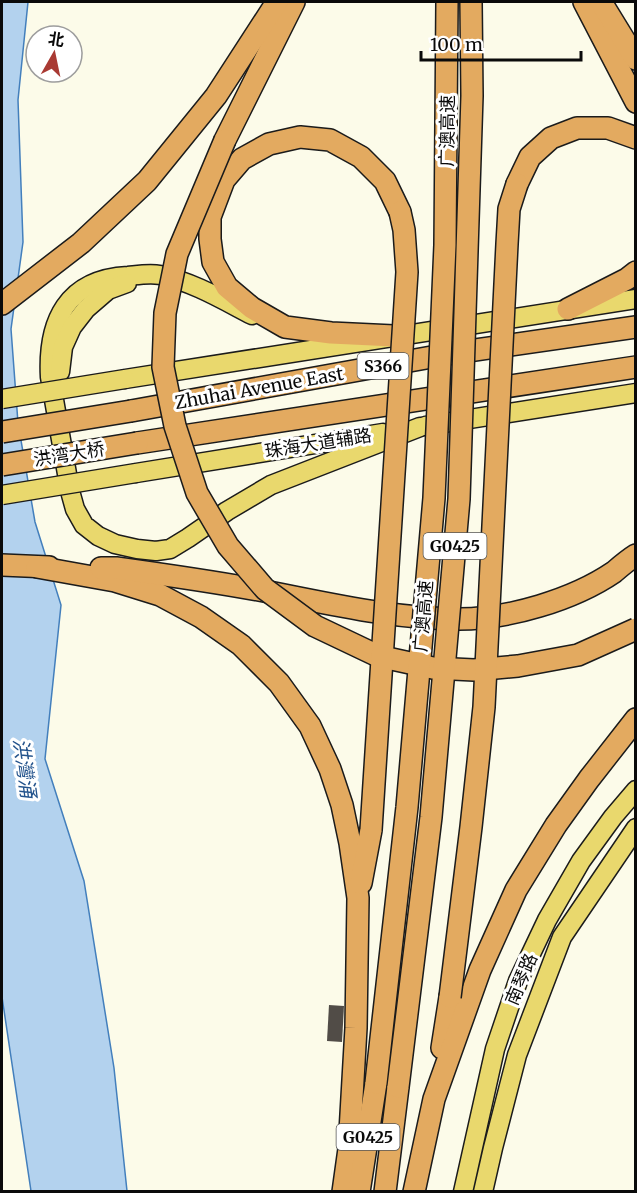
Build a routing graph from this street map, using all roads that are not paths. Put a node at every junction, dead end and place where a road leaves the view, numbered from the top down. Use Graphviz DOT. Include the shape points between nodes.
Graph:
graph roads {
  1 [pos="277,2"];
  2 [pos="294,2"];
  3 [pos="447,2"];
  4 [pos="471,2"];
  5 [pos="584,2"];
  6 [pos="602,2"];
  7 [pos="636,59"];
  8 [pos="635,101"];
  9 [pos="636,138"];
  10 [pos="636,272"];
  11 [pos="636,299"];
  12 [pos="2,304"];
  13 [pos="567,309"];
  14 [pos="285,327"];
  15 [pos="636,327"];
  16 [pos="394,336"];
  17 [pos="636,367"];
  18 [pos="636,393"];
  19 [pos="2,399"];
  20 [pos="604,399"];
  21 [pos="636,401"];
  22 [pos="131,411"];
  23 [pos="420,427"];
  24 [pos="2,432"];
  25 [pos="137,443"];
  26 [pos="2,465"];
  27 [pos="2,495"];
  28 [pos="636,555"];
  29 [pos="2,565"];
  30 [pos="115,575"];
  31 [pos="636,629"];
  32 [pos="636,719"];
  33 [pos="636,790"];
  34 [pos="636,828"];
  35 [pos="358,898"];
  36 [pos="434,1099"];
  37 [pos="344,1191"];
  38 [pos="358,1191"];
  39 [pos="385,1191"];
  40 [pos="414,1191"];
  41 [pos="463,1191"];
  42 [pos="483,1191"];
  1 -- 12 [label="highway" via="216,96 147,181 81,243"];
  2 -- 31 [label="highway, bridge" via="225,140 177,254 165,313 163,367 175,426 196,493 228,546 265,589 315,626 378,656 433,668 518,666 578,655"];
  3 -- 38 [label="highway, 广澳高速 / G0425, bridge" via="445,245 434,498 407,807 376,1083"];
  4 -- 39 [label="highway, 广澳高速 / G0425, bridge" via="472,96 459,499 431,817"];
  5 -- 8 [label="highway"];
  6 -- 7 [label="highway"];
  9 -- 36 [label="highway, bridge" via="608,128 577,128 551,138 530,157 509,209 484,707"];
  10 -- 13 [label="highway"];
  11 -- 13 [label="main road"];
  13 -- 16 [label="main road"];
  14 -- 16 [label="highway"];
  14 -- 23 [label="main road" via="263,321 189,283 157,274 108,290 86,309 72,327 59,368 78,487 94,523 113,535 145,543 172,543 188,538 271,485"];
  14 -- 35 [label="highway, bridge" via="252,308 227,287 213,262 210,217 224,180 242,159 269,144 300,136 330,140 360,157 385,181 400,212 407,272 371,830"];
  15 -- 22 [label="highway, Zhuhai Avenue East / S366" via="454,353"];
  16 -- 19 [label="main road, bridge"];
  17 -- 25 [label="highway, Zhuhai Avenue East / S366"];
  18 -- 20 [label="main road, 珠海大道辅路"];
  20 -- 21 [label="main road"];
  20 -- 23 [label="main road, 珠海大道辅路"];
  22 -- 24 [label="highway, 洪湾大桥 / S366, bridge"];
  23 -- 27 [label="main road, 珠海大道辅路, bridge"];
  25 -- 26 [label="highway, 洪湾大桥 / S366, bridge"];
  28 -- 30 [label="highway" via="613,573 545,604 507,615 459,619 401,616 230,585"];
  29 -- 30 [label="highway"];
  30 -- 35 [label="highway" via="201,617 241,645 279,683 310,726 330,769 344,815"];
  32 -- 36 [label="highway" via="556,825 516,891 480,970"];
  33 -- 41 [label="main road, 南琴路" via="581,861 518,981 495,1049"];
  34 -- 42 [label="main road, 南琴路" via="562,937 517,1055"];
  35 -- 37 [label="highway" via="356,1028"];
  36 -- 40 [label="highway"];
}
